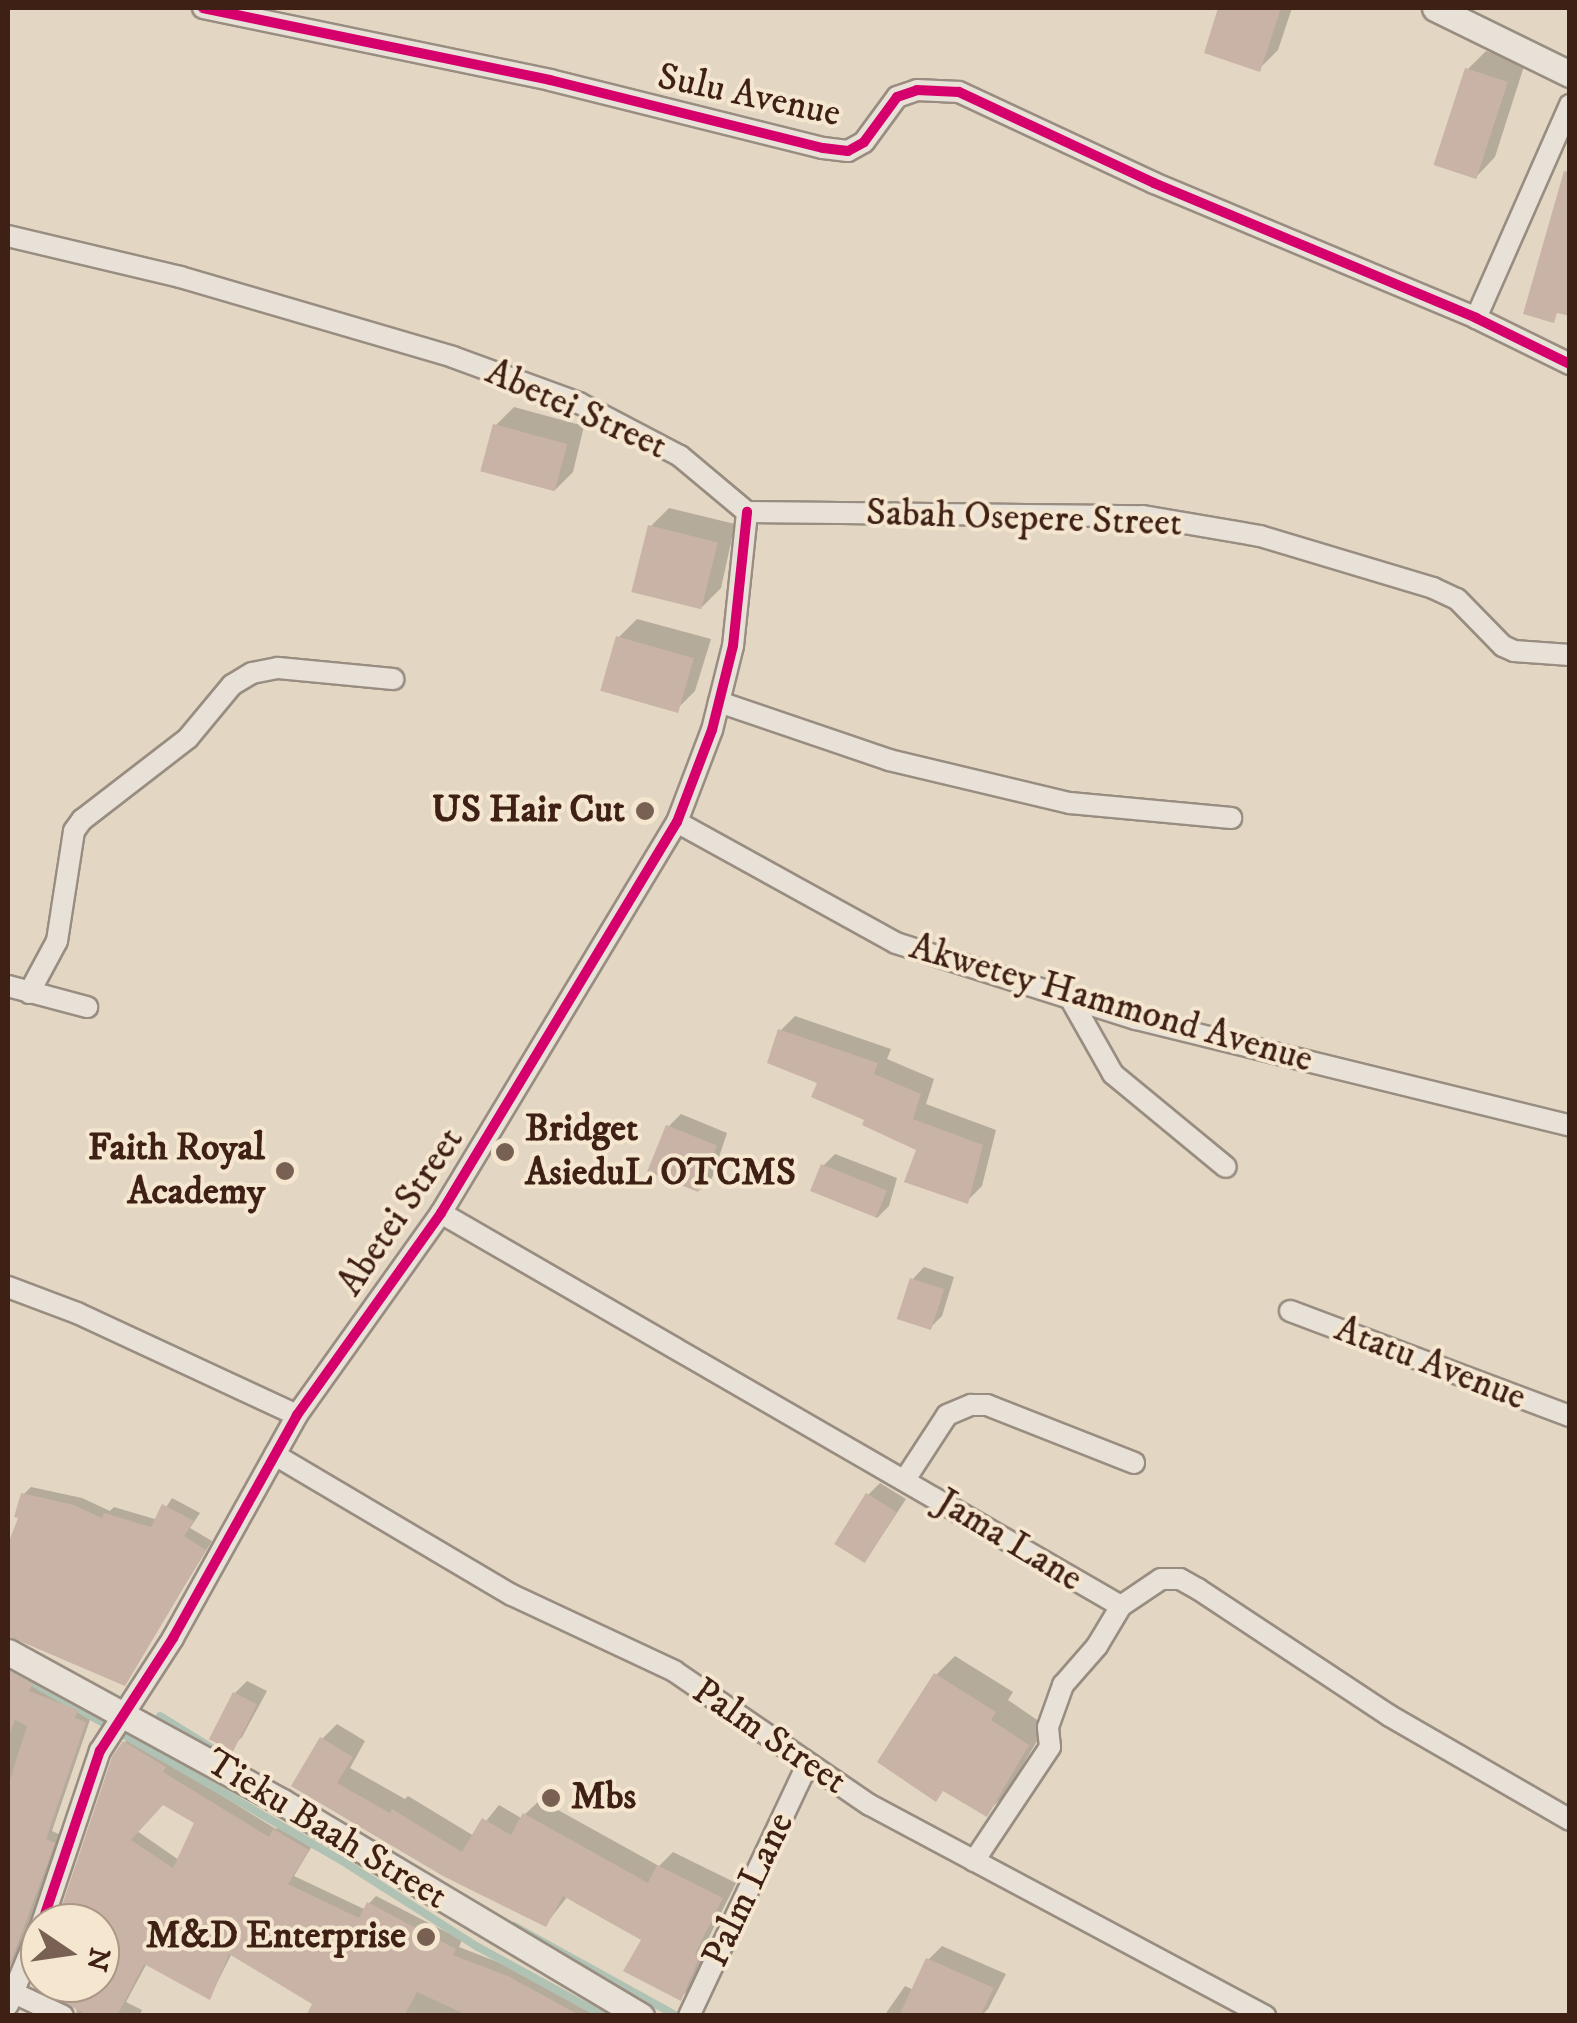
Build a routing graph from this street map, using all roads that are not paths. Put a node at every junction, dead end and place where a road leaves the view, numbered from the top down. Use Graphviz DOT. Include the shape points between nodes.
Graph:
graph roads {
  1 [pos="203,8"];
  2 [pos="1435,8"];
  3 [pos="248,13"];
  4 [pos="1570,74"];
  5 [pos="1570,105"];
  6 [pos="8,236"];
  7 [pos="1476,318"];
  8 [pos="1570,364"];
  9 [pos="747,512"];
  10 [pos="1570,656"];
  11 [pos="393,679"];
  12 [pos="718,702"];
  13 [pos="1231,818"];
  14 [pos="677,822"];
  15 [pos="8,986"];
  16 [pos="29,993"];
  17 [pos="1070,998"];
  18 [pos="87,1008"];
  19 [pos="1570,1126"];
  20 [pos="1226,1167"];
  21 [pos="441,1213"];
  22 [pos="8,1287"];
  23 [pos="1290,1311"];
  24 [pos="297,1416"];
  25 [pos="1570,1416"];
  26 [pos="275,1456"];
  27 [pos="1134,1463"];
  28 [pos="906,1478"];
  29 [pos="1121,1606"];
  30 [pos="8,1652"];
  31 [pos="124,1714"];
  32 [pos="807,1765"];
  33 [pos="1570,1820"];
  34 [pos="974,1861"];
  35 [pos="48,1903"];
  36 [pos="11,1999"];
  37 [pos="63,2016"];
  38 [pos="641,2016"];
  39 [pos="689,2016"];
  40 [pos="1265,2016"];
  1 -- 3 [label="street, Sulu Avenue"];
  2 -- 4 [label="street"];
  3 -- 7 [label="street, Sulu Avenue" via="848,151 864,142 897,97 917,90 958,92 1154,183"];
  5 -- 7 [label="street"];
  6 -- 9 [label="street, Abetei Street" via="180,277 453,357 580,403 680,456"];
  7 -- 8 [label="street, Sulu Avenue"];
  9 -- 10 [label="street, Sabah Osepere Street" via="1143,516 1260,536 1434,588 1457,599 1514,651"];
  9 -- 12 [label="street, Abetei Street" via="738,614"];
  11 -- 16 [label="street" via="278,668 232,685 188,738 74,831 57,940"];
  12 -- 13 [label="street" via="902,764 1070,804"];
  12 -- 14 [label="street, Abetei Street"];
  14 -- 17 [label="street, Akwetey Hammond Avenue" via="864,929"];
  14 -- 21 [label="street, Abetei Street"];
  15 -- 16 [label="street"];
  16 -- 18 [label="street"];
  17 -- 19 [label="street, Akwetey Hammond Avenue"];
  17 -- 20 [label="street" via="1113,1074"];
  21 -- 24 [label="street, Abetei Street"];
  21 -- 28 [label="street, Jama Lane"];
  22 -- 24 [label="street"];
  23 -- 25 [label="street, Atatu Avenue"];
  24 -- 26 [label="street, Abetei Street"];
  26 -- 31 [label="street, Abetei Street"];
  26 -- 32 [label="street, Palm Street" via="512,1595 674,1672"];
  27 -- 28 [label="street" via="987,1405 971,1405 947,1415"];
  28 -- 29 [label="street, Jama Lane"];
  29 -- 33 [label="street, Jama Lane" via="1161,1579 1180,1579 1390,1716"];
  29 -- 34 [label="street" via="1063,1686 1049,1723 1050,1747"];
  30 -- 31 [label="street, Tieku Baah Street"];
  31 -- 35 [label="street, Abetei Street" via="100,1751"];
  31 -- 38 [label="street, Tieku Baah Street"];
  32 -- 34 [label="street, Palm Street"];
  32 -- 39 [label="street, Palm Lane"];
  34 -- 40 [label="street, Palm Street"];
  36 -- 37 [label="street"];
}
